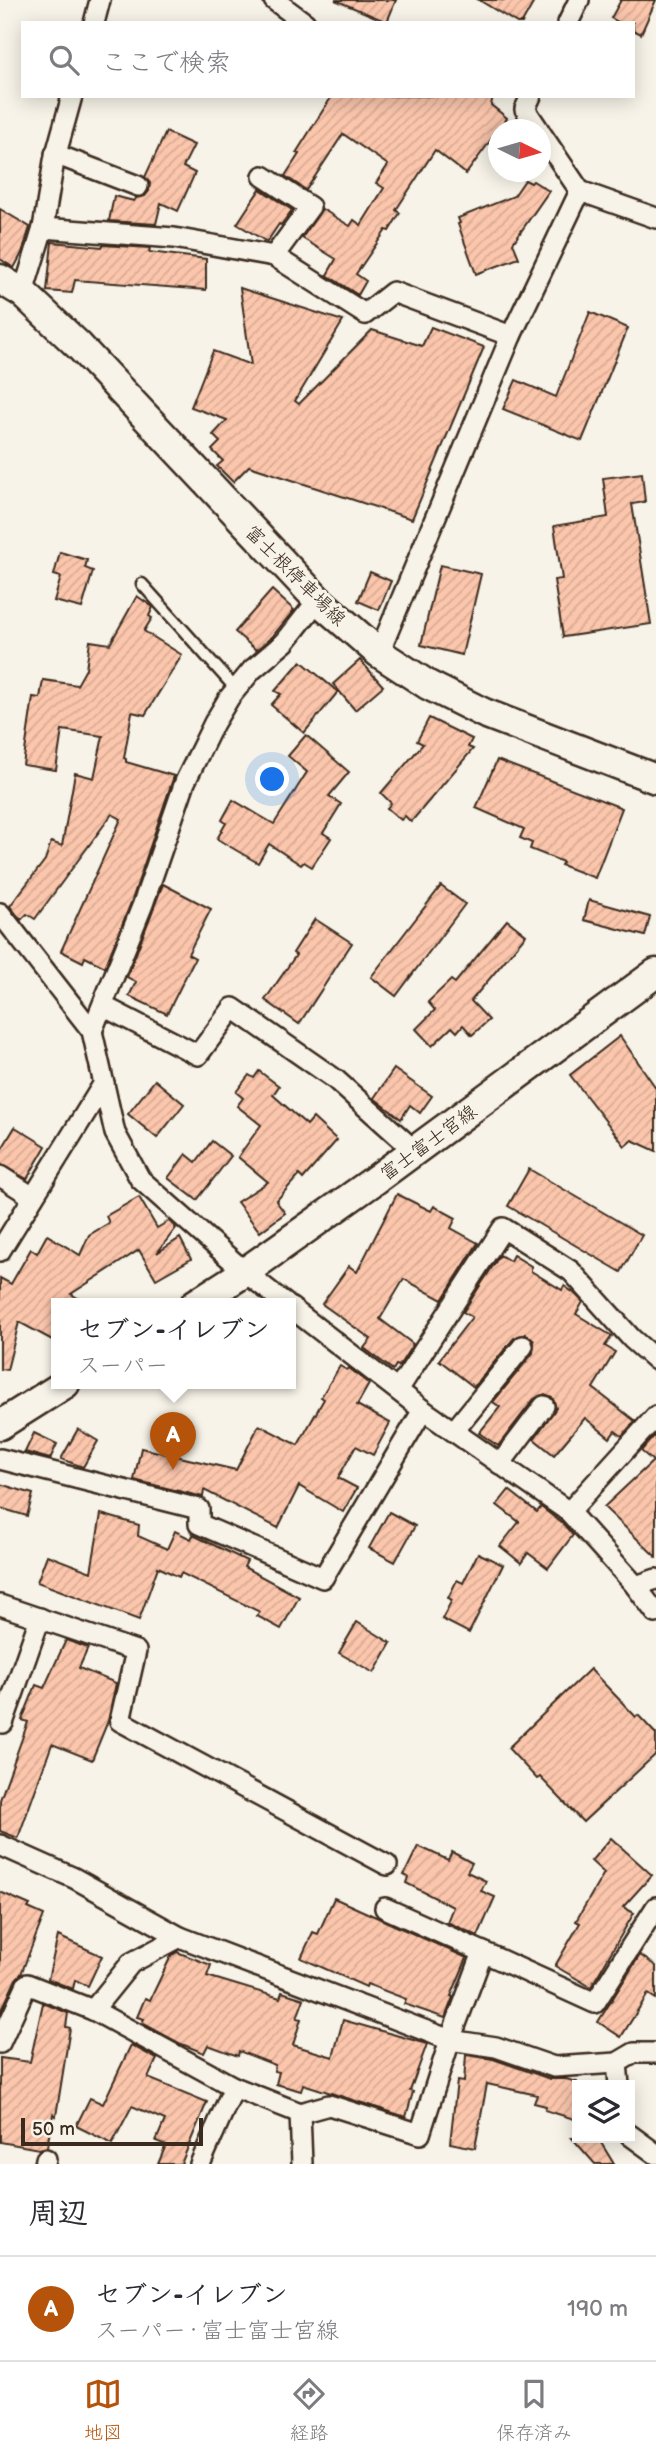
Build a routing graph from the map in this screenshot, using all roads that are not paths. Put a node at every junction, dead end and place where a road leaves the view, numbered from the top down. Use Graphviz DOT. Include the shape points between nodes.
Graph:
graph roads {
  1 [pos="100,0"];
  2 [pos="274,0"];
  3 [pos="579,0"];
  4 [pos="94,21"];
  5 [pos="302,21"];
  6 [pos="569,21"];
  7 [pos="71,98"];
  8 [pos="522,100"];
  9 [pos="533,119"];
  10 [pos="551,148"];
  11 [pos="55,154"];
  12 [pos="264,176"];
  13 [pos="138,186"];
  14 [pos="580,191"];
  15 [pos="656,218"];
  16 [pos="43,228"];
  17 [pos="274,256"];
  18 [pos="12,286"];
  19 [pos="511,336"];
  20 [pos="142,584"];
  21 [pos="318,600"];
  22 [pos="379,653"];
  23 [pos="236,689"];
  24 [pos="656,779"];
  25 [pos="0,913"];
  26 [pos="656,973"];
  27 [pos="103,1006"];
  28 [pos="92,1031"];
  29 [pos="104,1083"];
  30 [pos="415,1151"];
  31 [pos="0,1176"];
  32 [pos="33,1197"];
  33 [pos="0,1251"];
  34 [pos="245,1272"];
  35 [pos="204,1298"];
  36 [pos="279,1298"];
  37 [pos="296,1311"];
  38 [pos="523,1346"];
  39 [pos="656,1360"];
  40 [pos="57,1389"];
  41 [pos="398,1390"];
  42 [pos="544,1406"];
  43 [pos="423,1410"];
  44 [pos="656,1416"];
  45 [pos="0,1425"];
  46 [pos="454,1431"];
  47 [pos="0,1459"];
  48 [pos="500,1464"];
  49 [pos="569,1512"];
  50 [pos="656,1579"];
  51 [pos="635,1586"];
  52 [pos="0,1605"];
  53 [pos="656,1613"];
  54 [pos="40,1619"];
  55 [pos="3,1723"];
  56 [pos="0,1845"];
  57 [pos="387,1865"];
  58 [pos="656,1907"];
  59 [pos="385,1908"];
  60 [pos="180,1937"];
  61 [pos="483,1952"];
  62 [pos="93,2010"];
  63 [pos="450,2040"];
  64 [pos="0,2043"];
  65 [pos="656,2053"];
  66 [pos="617,2063"];
  67 [pos="619,2080"];
  68 [pos="234,2087"];
  69 [pos="300,2113"];
  70 [pos="635,2139"];
  71 [pos="656,2154"];
  72 [pos="200,2164"];
  73 [pos="302,2164"];
  1 -- 4 [label="street"];
  2 -- 5 [label="street"];
  3 -- 6 [label="street"];
  7 -- 11 [label="street"];
  8 -- 9 [label="street"];
  10 -- 14 [label="street"];
  11 -- 13 [label="street"];
  11 -- 16 [label="street"];
  12 -- 17 [label="street" via="310,207"];
  14 -- 15 [label="street"];
  14 -- 19 [label="street"];
  16 -- 17 [label="street" via="174,237"];
  16 -- 18 [label="street"];
  17 -- 19 [label="street" via="365,314 393,292"];
  18 -- 21 [label="main road, 富士根停車場線" via="79,346"];
  19 -- 22 [label="street"];
  20 -- 23 [label="lane"];
  21 -- 22 [label="main road, 富士根停車場線"];
  21 -- 23 [label="street" via="285,642"];
  22 -- 24 [label="main road, 富士根停車場線" via="484,713"];
  23 -- 27 [label="street" via="185,782"];
  25 -- 28 [label="street"];
  26 -- 30 [label="main road, 富士富士宮線"];
  27 -- 28 [label="street"];
  27 -- 30 [label="street" via="198,1055 233,1008 335,1079"];
  28 -- 29 [label="street"];
  29 -- 32 [label="street"];
  29 -- 34 [label="street" via="116,1133 140,1179"];
  30 -- 34 [label="main road, 富士富士宮線"];
  31 -- 32 [label="street"];
  32 -- 33 [label="street"];
  34 -- 35 [label="main road, 富士富士宮線"];
  34 -- 36 [label="street"];
  37 -- 41 [label="street"];
  38 -- 46 [label="street"];
  39 -- 41 [label="street" via="571,1271 503,1228"];
  40 -- 45 [label="main road"];
  41 -- 43 [label="street"];
  42 -- 48 [label="street"];
  43 -- 46 [label="street"];
  43 -- 47 [label="street" via="323,1578 200,1524 199,1508"];
  44 -- 49 [label="street"];
  46 -- 48 [label="street"];
  48 -- 49 [label="street"];
  49 -- 51 [label="street"];
  50 -- 51 [label="street"];
  51 -- 53 [label="street"];
  52 -- 54 [label="street"];
  54 -- 55 [label="street"];
  54 -- 57 [label="street" via="136,1651 120,1721"];
  56 -- 60 [label="street" via="74,1878"];
  58 -- 61 [label="street" via="595,2003"];
  59 -- 61 [label="street"];
  60 -- 62 [label="street" via="131,1963"];
  60 -- 63 [label="street"];
  61 -- 63 [label="street"];
  62 -- 64 [label="street" via="27,1984"];
  62 -- 68 [label="street"];
  63 -- 66 [label="street" via="496,2047 554,2067"];
  63 -- 69 [label="street" via="420,2134 329,2105"];
  65 -- 66 [label="street" via="634,2053"];
  66 -- 67 [label="street"];
  68 -- 69 [label="street"];
  68 -- 72 [label="street"];
  69 -- 73 [label="street"];
  70 -- 71 [label="street"];
}
